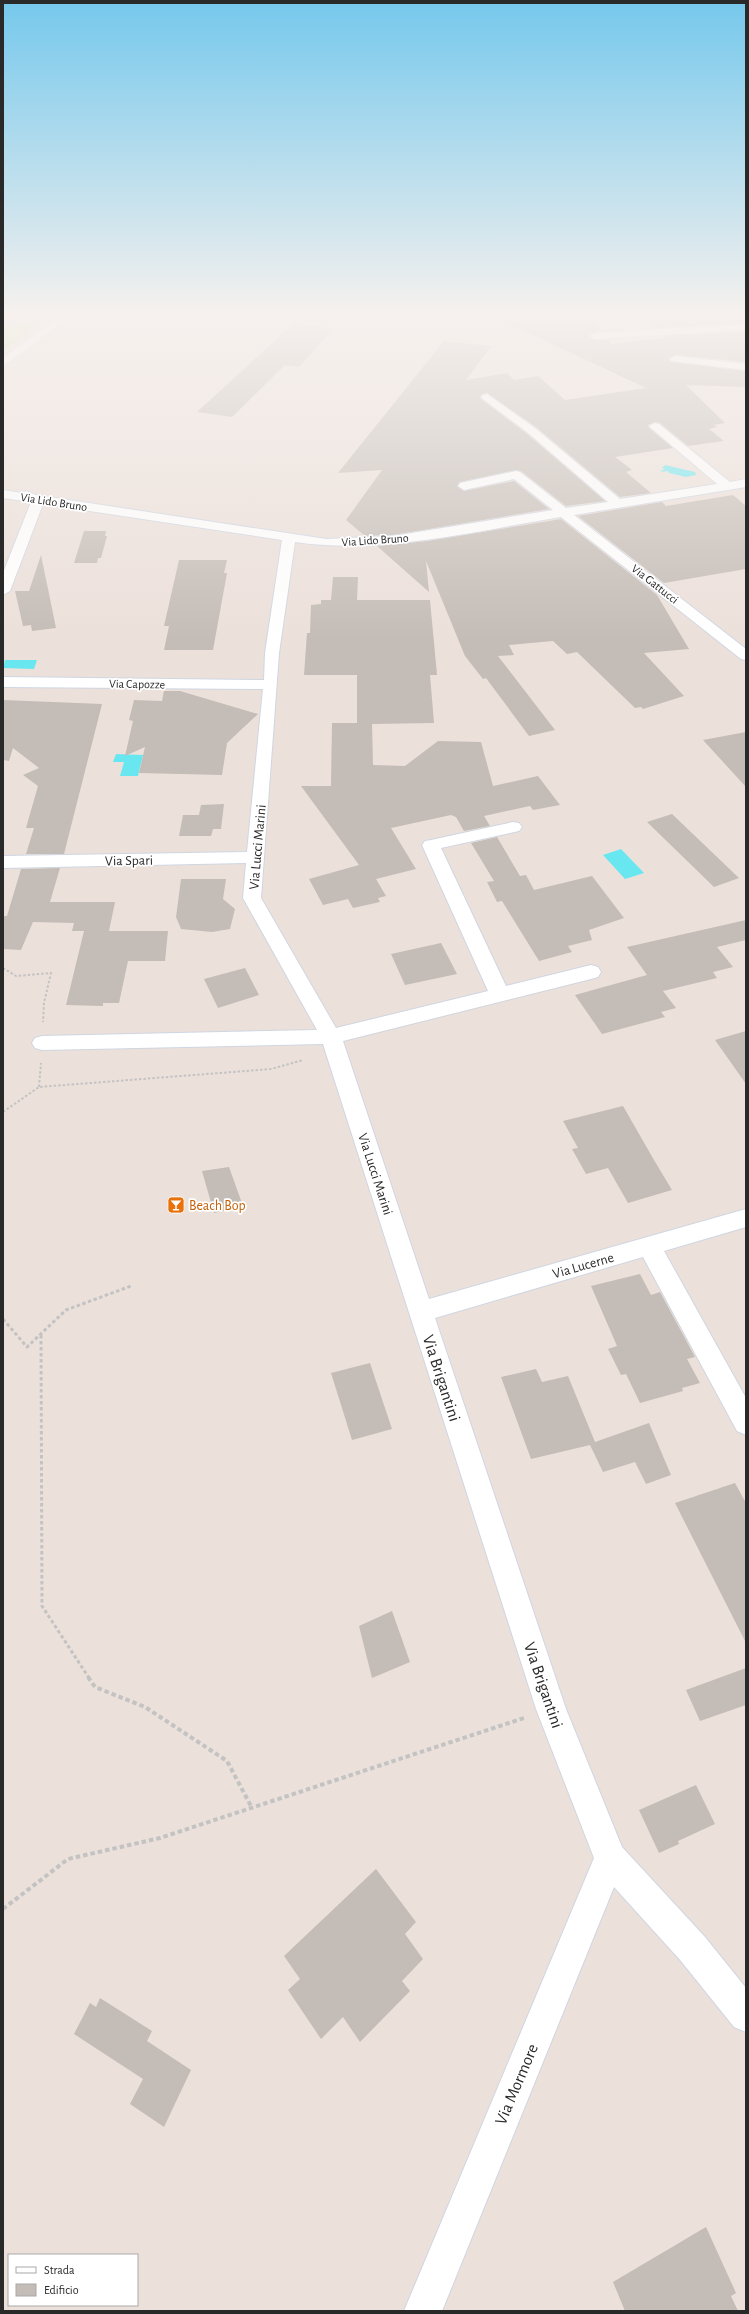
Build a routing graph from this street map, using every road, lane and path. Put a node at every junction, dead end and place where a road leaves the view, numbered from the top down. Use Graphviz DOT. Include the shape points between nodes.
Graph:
graph roads {
  1 [pos="524,425"];
  2 [pos="656,426"];
  3 [pos="746,484"];
  4 [pos="3,485"];
  5 [pos="464,486"];
  6 [pos="727,486"];
  7 [pos="3,494"];
  8 [pos="38,500"];
  9 [pos="617,504"];
  10 [pos="562,512"];
  11 [pos="289,536"];
  12 [pos="3,591"];
  13 [pos="746,656"];
  14 [pos="3,682"];
  15 [pos="271,685"];
  16 [pos="513,827"];
  17 [pos="256,857"];
  18 [pos="3,862"];
  19 [pos="3,968"];
  20 [pos="590,972"];
  21 [pos="500,995"];
  22 [pos="42,1043"];
  23 [pos="333,1043"];
  24 [pos="39,1087"];
  25 [pos="3,1112"];
  26 [pos="746,1218"];
  27 [pos="649,1246"];
  28 [pos="131,1286"];
  29 [pos="420,1312"];
  30 [pos="3,1319"];
  31 [pos="41,1335"];
  32 [pos="746,1423"];
  33 [pos="551,1709"];
  34 [pos="252,1808"];
  35 [pos="610,1858"];
  36 [pos="3,1909"];
  37 [pos="740,1998"];
  38 [pos="423,2311"];
  1 -- 9 [label="street"];
  2 -- 6 [label="street"];
  3 -- 6 [label="street, Via Lido Bruno"];
  4 -- 8 [label="street"];
  5 -- 10 [label="street, Via Gattucci" via="516,475"];
  6 -- 9 [label="street, Via Lido Bruno"];
  7 -- 8 [label="street, Via Lido Bruno"];
  8 -- 11 [label="street, Via Lido Bruno"];
  8 -- 12 [label="street"];
  9 -- 10 [label="street, Via Lido Bruno"];
  10 -- 11 [label="street, Via Lido Bruno" via="393,540 326,543"];
  10 -- 13 [label="street, Via Gattucci"];
  11 -- 15 [label="street, Via Lucci Marini" via="272,653"];
  14 -- 15 [label="street, Via Capozze"];
  15 -- 17 [label="street, Via Lucci Marini"];
  16 -- 21 [label="street" via="431,845"];
  17 -- 18 [label="street, Via Spari"];
  17 -- 23 [label="street, Via Lucci Marini" via="252,898"];
  19 -- 22 [label="path" via="16,976 51,973 44,1003"];
  20 -- 21 [label="street"];
  21 -- 23 [label="street"];
  22 -- 23 [label="street"];
  22 -- 24 [label="path"];
  23 -- 24 [label="path" via="271,1069"];
  23 -- 29 [label="street, Via Lucci Marini"];
  24 -- 25 [label="path"];
  26 -- 27 [label="street, Via Lucerne"];
  27 -- 29 [label="street, Via Lucerne"];
  27 -- 32 [label="street"];
  28 -- 31 [label="path" via="66,1310"];
  29 -- 33 [label="street, Via Brigantini"];
  30 -- 31 [label="path" via="28,1347"];
  31 -- 34 [label="path" via="42,1606 95,1687 145,1707 227,1761"];
  33 -- 34 [label="path"];
  33 -- 35 [label="street, Via Brigantini"];
  34 -- 36 [label="path" via="160,1838 68,1859"];
  35 -- 37 [label="street, Via Brigantini"];
  35 -- 38 [label="street, Via Mormore"];
}
